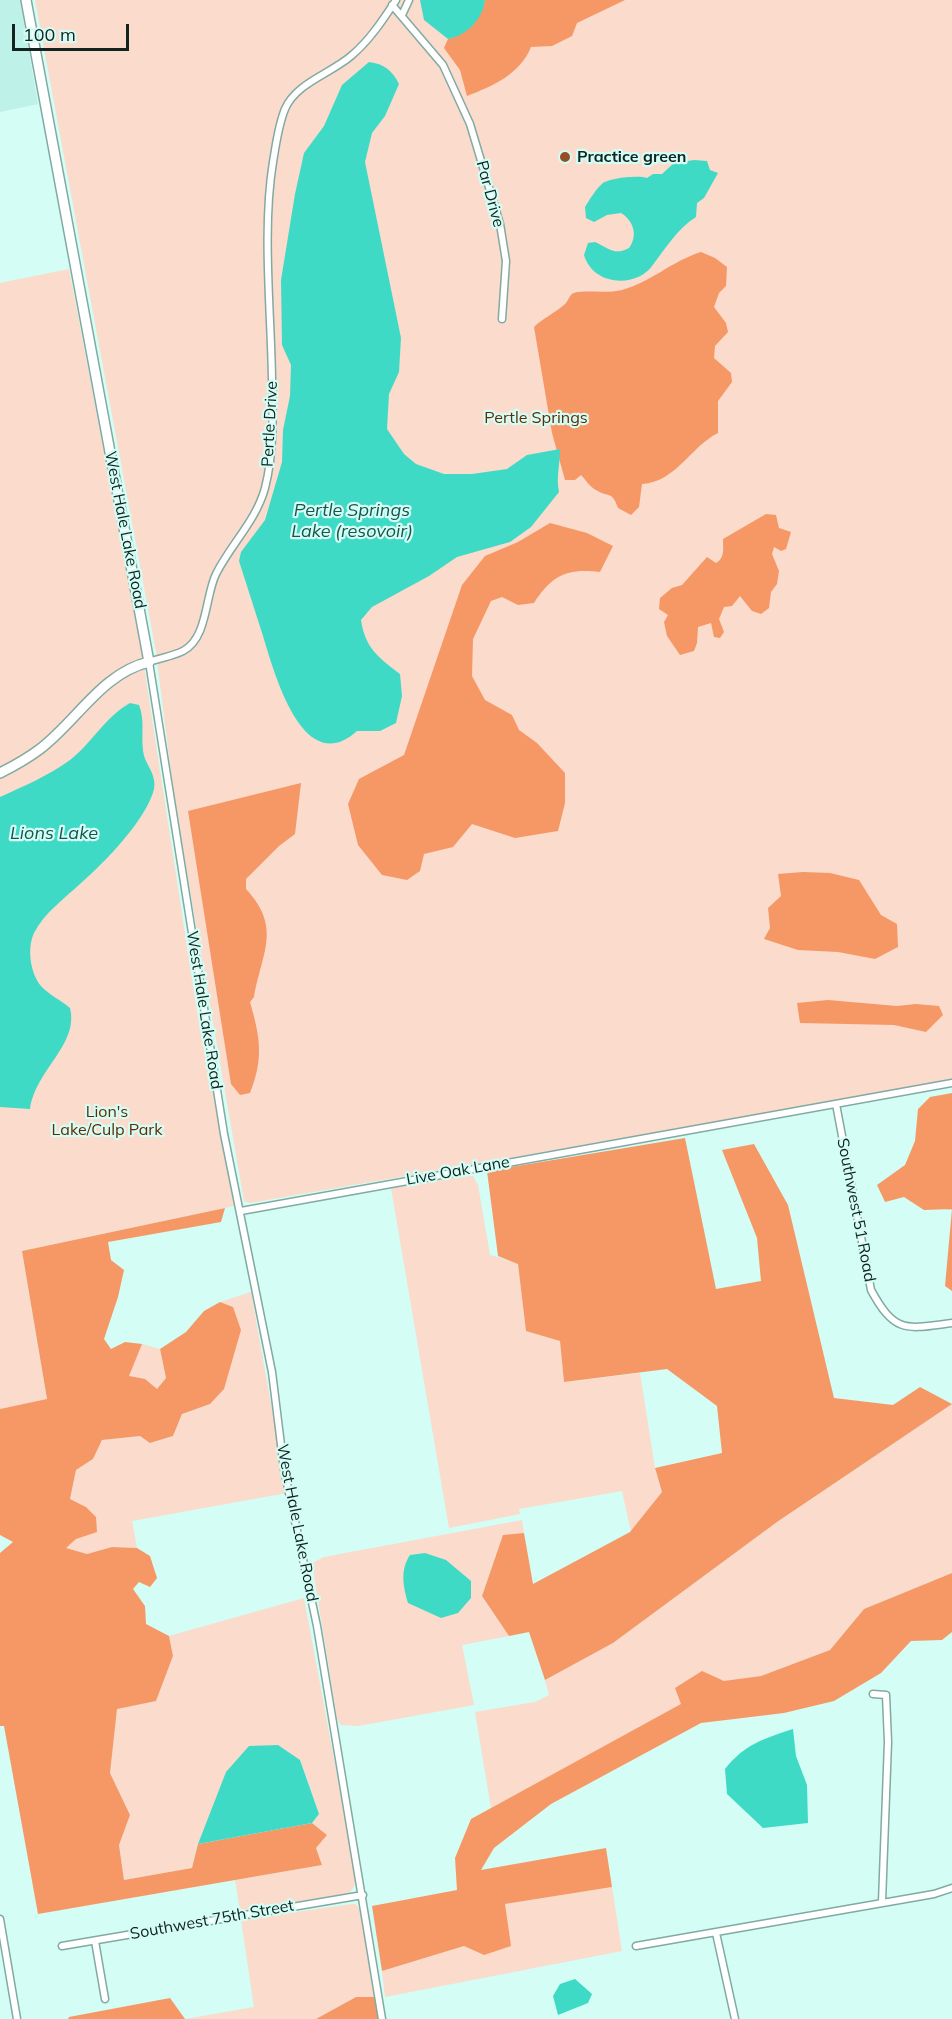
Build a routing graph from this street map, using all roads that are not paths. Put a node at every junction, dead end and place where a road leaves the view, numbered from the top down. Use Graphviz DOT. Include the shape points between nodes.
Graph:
graph roads {
  1 [pos="26,0"];
  2 [pos="409,0"];
  3 [pos="394,3"];
  4 [pos="402,15"];
  5 [pos="502,319"];
  6 [pos="149,662"];
  7 [pos="0,773"];
  8 [pos="952,1083"];
  9 [pos="836,1104"];
  10 [pos="241,1211"];
  11 [pos="952,1323"];
  12 [pos="873,1694"];
  13 [pos="952,1888"];
  14 [pos="363,1895"];
  15 [pos="882,1902"];
  16 [pos="0,1918"];
  17 [pos="716,1933"];
  18 [pos="94,1941"];
  19 [pos="62,1946"];
  20 [pos="636,1946"];
  21 [pos="105,1999"];
  22 [pos="16,2019"];
  23 [pos="382,2019"];
  24 [pos="735,2019"];
  1 -- 6 [label="street, West Hale Lake Road"];
  2 -- 4 [label="street"];
  3 -- 4 [label="street, Par Drive"];
  3 -- 6 [label="street, Pertle Drive" via="352,56 292,96 285,110 270,181 273,408 265,488 249,524 217,572 198,636 182,652"];
  4 -- 5 [label="street, Par Drive" via="449,75 470,124 500,224 506,261"];
  6 -- 7 [label="street, Pertle Drive" via="126,669 41,748"];
  6 -- 10 [label="street, West Hale Lake Road" via="222,1122"];
  8 -- 9 [label="street"];
  9 -- 10 [label="street, Live Oak Lane"];
  9 -- 11 [label="street, Southwest 51 Road" via="871,1290 889,1319 898,1324 922,1327"];
  10 -- 14 [label="street, West Hale Lake Road"];
  12 -- 15 [label="street" via="886,1695 887,1707"];
  13 -- 15 [label="street"];
  14 -- 18 [label="street, Southwest 75th Street"];
  14 -- 23 [label="street, West Hale Lake Road"];
  15 -- 17 [label="street"];
  16 -- 22 [label="street"];
  17 -- 20 [label="street"];
  17 -- 24 [label="street"];
  18 -- 19 [label="street, Southwest 75th Street"];
  18 -- 21 [label="street"];
}
